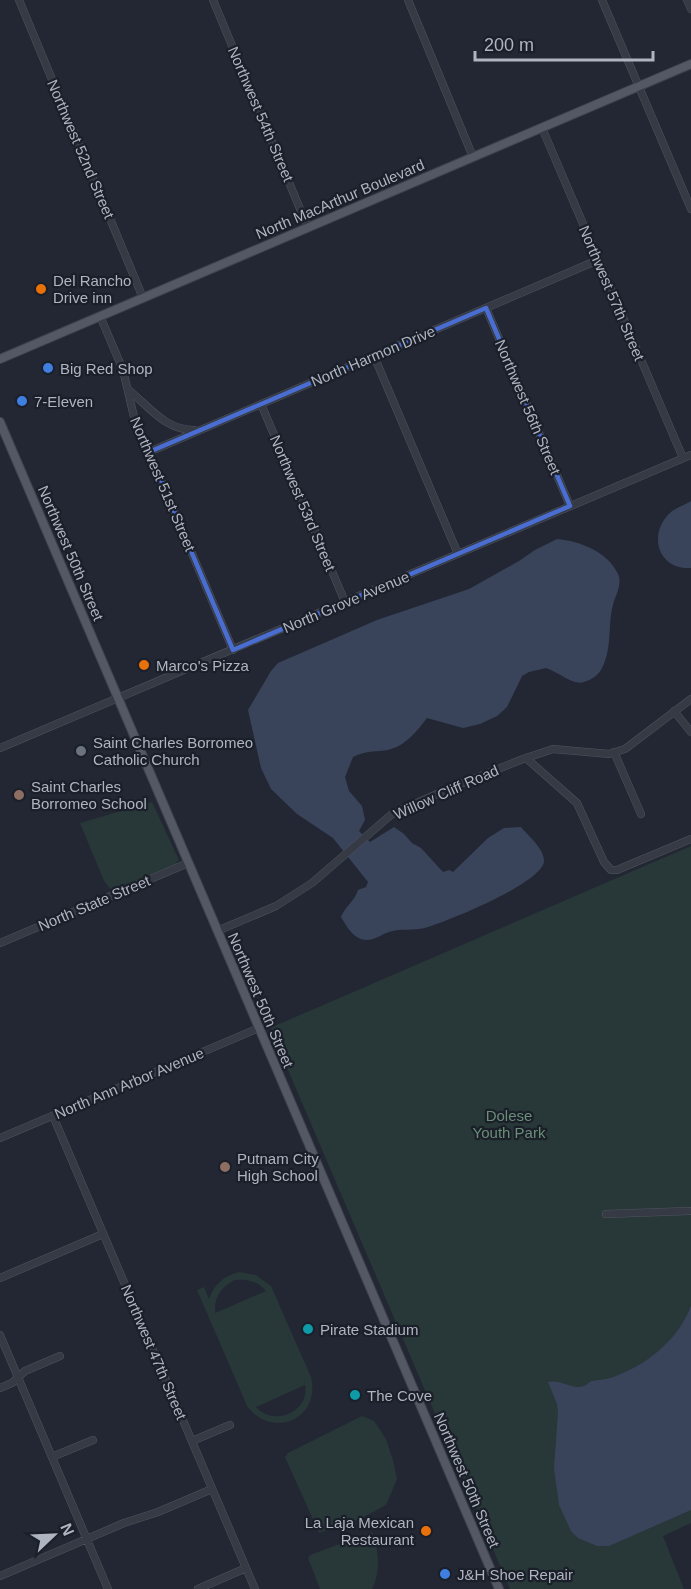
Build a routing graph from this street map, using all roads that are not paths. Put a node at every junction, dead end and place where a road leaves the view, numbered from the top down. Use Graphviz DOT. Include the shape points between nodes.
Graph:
graph roads {
  1 [pos="19,0"];
  2 [pos="213,0"];
  3 [pos="408,0"];
  4 [pos="602,0"];
  5 [pos="687,0"];
  6 [pos="691,9"];
  7 [pos="691,64"];
  8 [pos="638,86"];
  9 [pos="542,128"];
  10 [pos="473,157"];
  11 [pos="691,209"];
  12 [pos="308,228"];
  13 [pos="598,260"];
  14 [pos="143,298"];
  15 [pos="486,308"];
  16 [pos="100,316"];
  17 [pos="374,356"];
  18 [pos="0,359"];
  19 [pos="130,391"];
  20 [pos="261,404"];
  21 [pos="0,422"];
  22 [pos="199,430"];
  23 [pos="149,452"];
  24 [pos="691,455"];
  25 [pos="683,458"];
  26 [pos="570,506"];
  27 [pos="458,554"];
  28 [pos="345,602"];
  29 [pos="233,650"];
  30 [pos="118,698"];
  31 [pos="691,699"];
  32 [pos="674,711"];
  33 [pos="691,732"];
  34 [pos="0,748"];
  35 [pos="614,752"];
  36 [pos="526,758"];
  37 [pos="641,814"];
  38 [pos="691,839"];
  39 [pos="188,863"];
  40 [pos="217,931"];
  41 [pos="0,943"];
  42 [pos="259,1028"];
  43 [pos="53,1116"];
  44 [pos="0,1138"];
  45 [pos="689,1211"];
  46 [pos="606,1214"];
  47 [pos="103,1234"];
  48 [pos="0,1278"];
  49 [pos="0,1335"];
  50 [pos="60,1356"];
  51 [pos="18,1377"];
  52 [pos="0,1388"];
  53 [pos="230,1425"];
  54 [pos="93,1440"];
  55 [pos="192,1441"];
  56 [pos="52,1456"];
  57 [pos="212,1489"];
  58 [pos="87,1539"];
  59 [pos="246,1568"];
  60 [pos="0,1576"];
  61 [pos="108,1589"];
  62 [pos="198,1589"];
  63 [pos="255,1589"];
  64 [pos="499,1589"];
  1 -- 14 [label="street, Northwest 52nd Street"];
  2 -- 12 [label="street, Northwest 54th Street"];
  3 -- 10 [label="street"];
  4 -- 8 [label="street"];
  5 -- 6 [label="street"];
  7 -- 8 [label="main road, North MacArthur Boulevard"];
  8 -- 9 [label="main road, North MacArthur Boulevard"];
  8 -- 11 [label="street"];
  9 -- 10 [label="main road, North MacArthur Boulevard"];
  9 -- 13 [label="street, Northwest 57th Street"];
  10 -- 12 [label="main road, North MacArthur Boulevard"];
  12 -- 14 [label="main road, North MacArthur Boulevard"];
  13 -- 15 [label="street, North Harmon Drive"];
  13 -- 25 [label="street, Northwest 57th Street"];
  14 -- 16 [label="main road, North MacArthur Boulevard"];
  15 -- 17 [label="street, North Harmon Drive"];
  15 -- 26 [label="street, Northwest 56th Street"];
  16 -- 18 [label="main road, North MacArthur Boulevard"];
  16 -- 19 [label="street, Northwest 51st Street"];
  17 -- 20 [label="street, North Harmon Drive"];
  17 -- 27 [label="street"];
  19 -- 22 [label="street" via="166,423"];
  19 -- 23 [label="street, Northwest 51st Street" via="134,417"];
  20 -- 22 [label="street, North Harmon Drive"];
  20 -- 28 [label="street, Northwest 53rd Street"];
  21 -- 30 [label="main road, Northwest 50th Street"];
  22 -- 23 [label="street, North Harmon Drive"];
  23 -- 29 [label="street, Northwest 51st Street"];
  24 -- 25 [label="street, North Grove Avenue"];
  25 -- 26 [label="street, North Grove Avenue"];
  26 -- 27 [label="street, North Grove Avenue"];
  27 -- 28 [label="street, North Grove Avenue"];
  28 -- 29 [label="street, North Grove Avenue"];
  29 -- 30 [label="street, North Grove Avenue"];
  30 -- 34 [label="street, North Grove Avenue"];
  30 -- 39 [label="main road, Northwest 50th Street"];
  31 -- 32 [label="street"];
  32 -- 33 [label="street"];
  32 -- 35 [label="street"];
  35 -- 36 [label="street, Willow Cliff Road" via="553,749"];
  35 -- 37 [label="street"];
  36 -- 38 [label="street" via="578,803 611,870"];
  36 -- 40 [label="street, Willow Cliff Road" via="392,814 312,883 276,906"];
  39 -- 40 [label="main road, Northwest 50th Street"];
  39 -- 41 [label="street, North State Street"];
  40 -- 42 [label="main road, Northwest 50th Street"];
  42 -- 43 [label="street, North Ann Arbor Avenue"];
  42 -- 64 [label="main road, Northwest 50th Street"];
  43 -- 44 [label="street, North Ann Arbor Avenue"];
  43 -- 47 [label="street, Northwest 47th Street"];
  45 -- 46 [label="street"];
  47 -- 48 [label="street"];
  47 -- 55 [label="street, Northwest 47th Street"];
  49 -- 51 [label="street"];
  50 -- 51 [label="street"];
  51 -- 52 [label="street"];
  51 -- 56 [label="street"];
  53 -- 55 [label="street"];
  54 -- 56 [label="street"];
  55 -- 57 [label="street, Northwest 47th Street"];
  56 -- 58 [label="street"];
  57 -- 58 [label="street"];
  57 -- 59 [label="street, Northwest 47th Street"];
  58 -- 60 [label="street"];
  58 -- 61 [label="street"];
  59 -- 62 [label="street"];
  59 -- 63 [label="street, Northwest 47th Street"];
}
